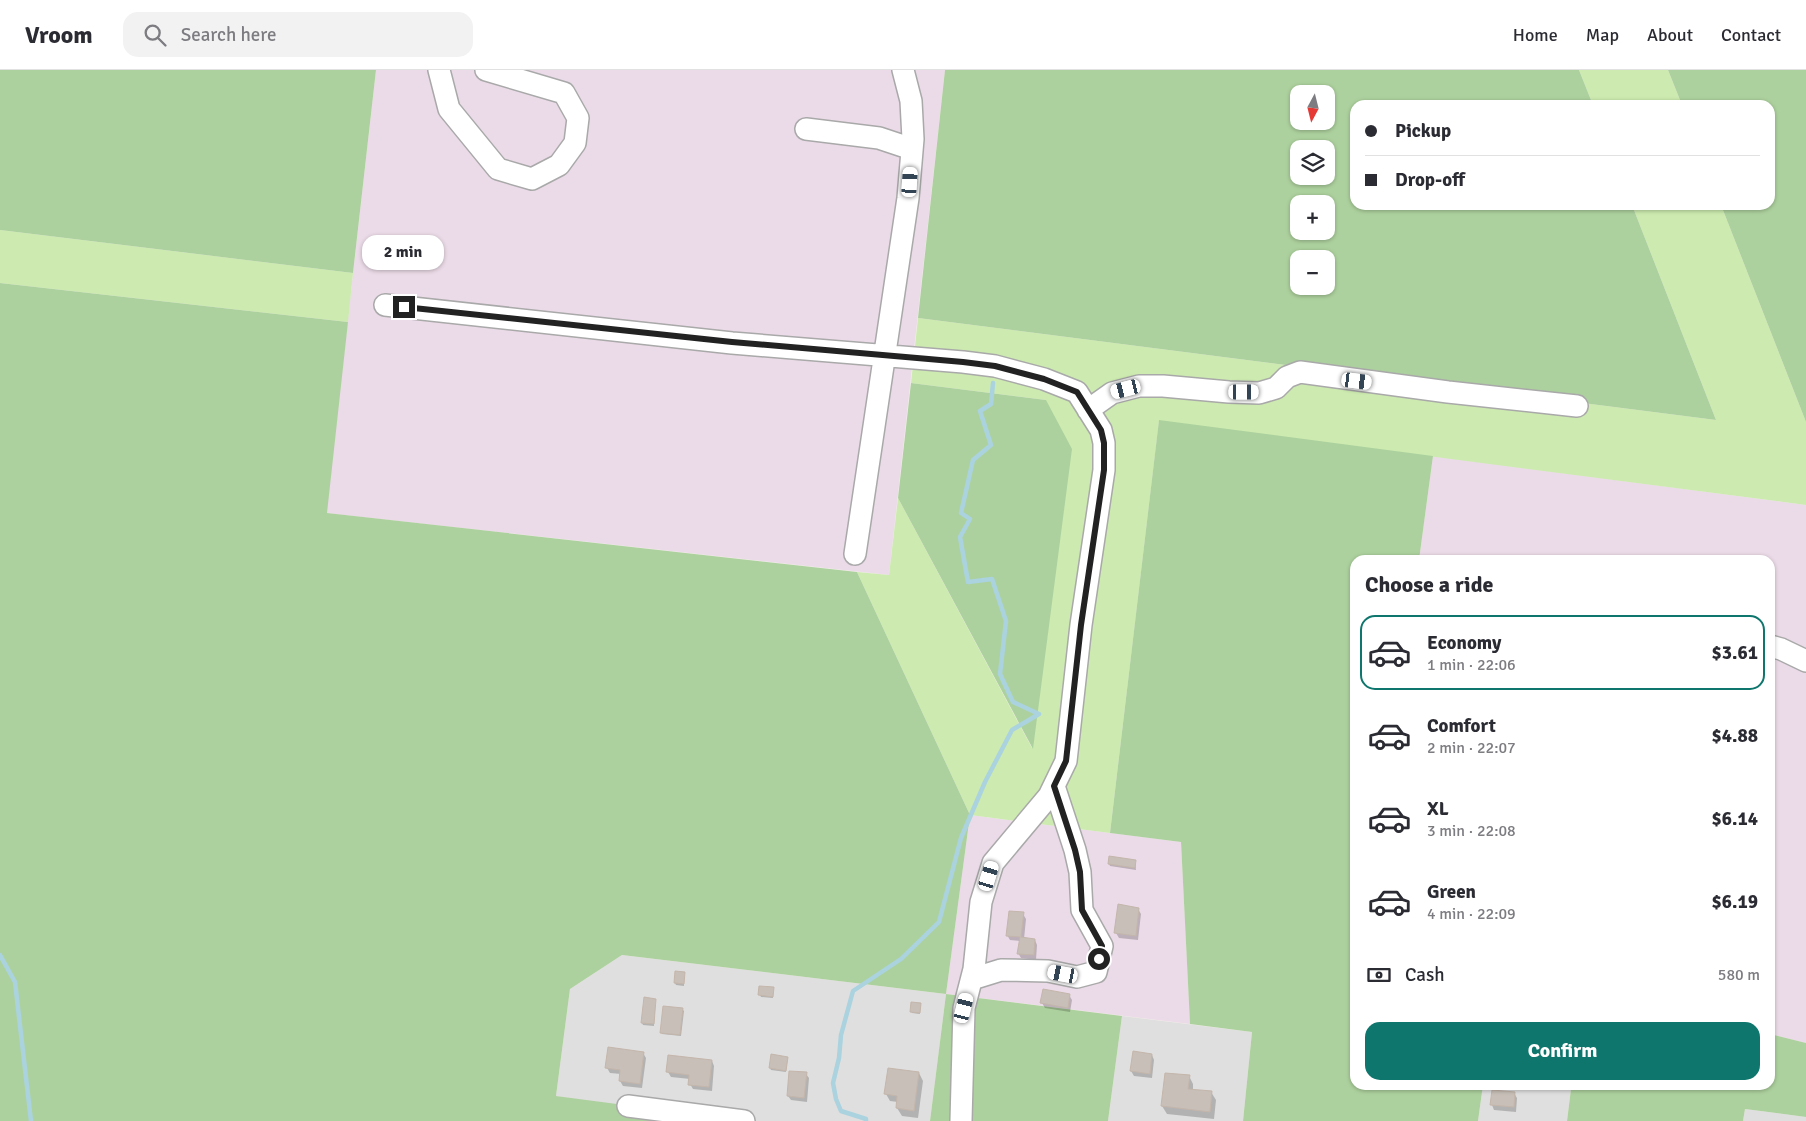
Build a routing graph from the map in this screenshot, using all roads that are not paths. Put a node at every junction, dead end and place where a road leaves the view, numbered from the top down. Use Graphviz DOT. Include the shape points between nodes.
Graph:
graph roads {
  1 [pos="439,70"];
  2 [pos="486,70"];
  3 [pos="903,70"];
  4 [pos="806,130"];
  5 [pos="912,149"];
  6 [pos="386,305"];
  7 [pos="885,356"];
  8 [pos="1577,406"];
  9 [pos="1088,410"];
  10 [pos="855,554"];
  11 [pos="1775,647"];
  12 [pos="1806,661"];
  13 [pos="1054,786"];
  14 [pos="972,979"];
  15 [pos="628,1106"];
  16 [pos="744,1121"];
  17 [pos="961,1121"];
  1 -- 2 [label="street" via="449,109 498,169 532,180 559,165 575,143 578,118 564,93"];
  3 -- 5 [label="street" via="911,101"];
  4 -- 5 [label="street" via="879,138"];
  5 -- 7 [label="street"];
  6 -- 7 [label="street"];
  7 -- 9 [label="street" via="995,366 1044,379 1077,392"];
  7 -- 10 [label="street"];
  8 -- 9 [label="street" via="1300,372 1287,377 1276,388 1259,392 1139,386 1112,393"];
  9 -- 13 [label="street" via="1101,430 1104,470 1081,625 1066,761"];
  11 -- 12 [label="street"];
  13 -- 14 [label="street" via="993,863 981,902"];
  13 -- 14 [label="street" via="1080,872 1082,910 1102,946 1096,972 1077,977 1048,971 1001,970"];
  14 -- 17 [label="street" via="964,1008"];
  15 -- 16 [label="street"];
}
